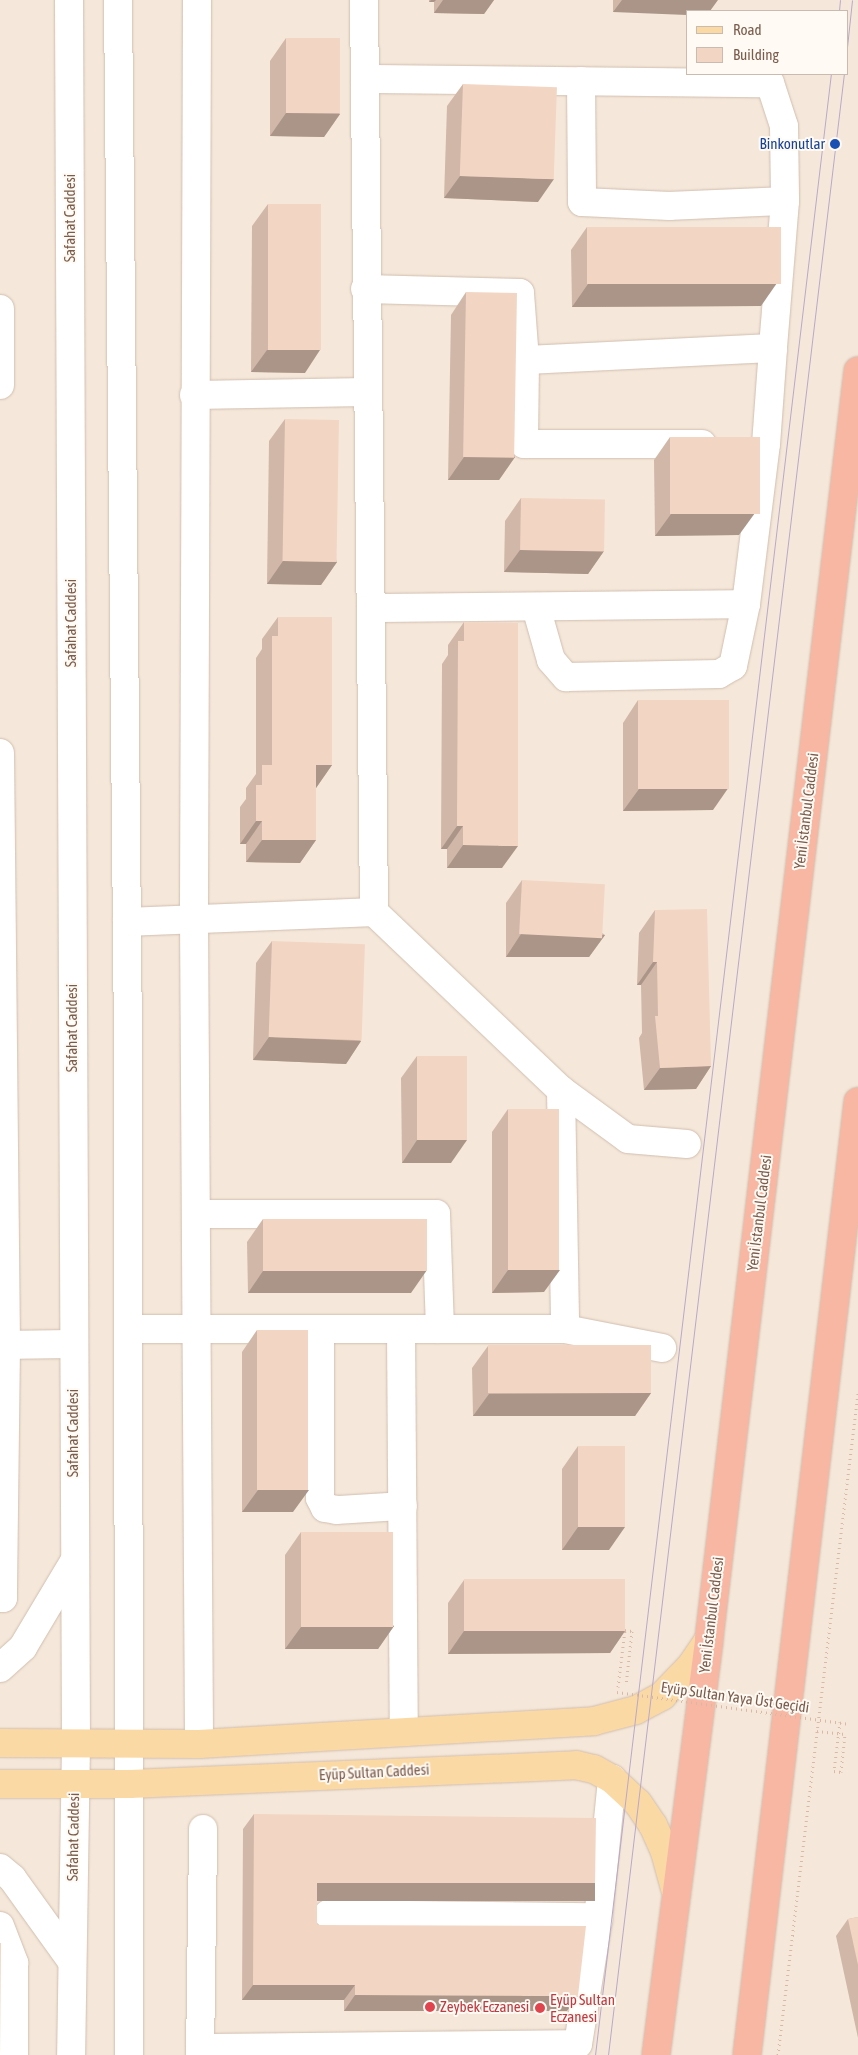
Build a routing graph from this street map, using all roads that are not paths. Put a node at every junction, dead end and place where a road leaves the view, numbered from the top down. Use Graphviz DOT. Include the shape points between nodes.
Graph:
graph roads {
  1 [pos="69,0"];
  2 [pos="118,0"];
  3 [pos="197,0"];
  4 [pos="364,0"];
  5 [pos="364,79"];
  6 [pos="581,81"];
  7 [pos="785,201"];
  8 [pos="365,289"];
  9 [pos="0,309"];
  10 [pos="773,348"];
  11 [pos="525,360"];
  12 [pos="858,371"];
  13 [pos="0,384"];
  14 [pos="367,392"];
  15 [pos="194,395"];
  16 [pos="766,444"];
  17 [pos="746,604"];
  18 [pos="536,606"];
  19 [pos="371,608"];
  20 [pos="0,753"];
  21 [pos="374,912"];
  22 [pos="1,913"];
  23 [pos="194,919"];
  24 [pos="127,922"];
  25 [pos="561,1090"];
  26 [pos="858,1100"];
  27 [pos="687,1144"];
  28 [pos="196,1214"];
  29 [pos="129,1329"];
  30 [pos="197,1329"];
  31 [pos="320,1329"];
  32 [pos="401,1329"];
  33 [pos="440,1329"];
  34 [pos="565,1329"];
  35 [pos="72,1344"];
  36 [pos="3,1345"];
  37 [pos="662,1348"];
  38 [pos="403,1506"];
  39 [pos="73,1563"];
  40 [pos="0,1598"];
  41 [pos="708,1639"];
  42 [pos="0,1668"];
  43 [pos="404,1732"];
  44 [pos="0,1744"];
  45 [pos="76,1744"];
  46 [pos="130,1744"];
  47 [pos="198,1744"];
  48 [pos="612,1779"];
  49 [pos="74,1782"];
  50 [pos="0,1784"];
  51 [pos="130,1784"];
  52 [pos="203,1830"];
  53 [pos="0,1868"];
  54 [pos="676,1892"];
  55 [pos="328,1914"];
  56 [pos="598,1920"];
  57 [pos="0,1926"];
  58 [pos="71,1960"];
  59 [pos="438,2050"];
  60 [pos="200,2052"];
  61 [pos="14,2055"];
  62 [pos="71,2055"];
  63 [pos="129,2055"];
  64 [pos="656,2055"];
  65 [pos="747,2055"];
  1 -- 35 [label="street, Safahat Caddesi"];
  2 -- 24 [label="street"];
  3 -- 15 [label="street"];
  4 -- 5 [label="street"];
  5 -- 6 [label="street"];
  5 -- 8 [label="street"];
  6 -- 7 [label="street" via="770,83 784,126"];
  6 -- 7 [label="street" via="582,202 670,206"];
  7 -- 10 [label="street"];
  8 -- 11 [label="street" via="520,293"];
  8 -- 14 [label="street"];
  9 -- 13 [label="street"];
  10 -- 11 [label="street"];
  10 -- 16 [label="street"];
  11 -- 16 [label="street" via="524,444"];
  12 -- 41 [label="highway, Yeni İstanbul Caddesi"];
  14 -- 15 [label="street"];
  14 -- 19 [label="street"];
  15 -- 23 [label="street"];
  16 -- 17 [label="street"];
  17 -- 18 [label="street"];
  17 -- 18 [label="street" via="733,666 726,672 588,679 566,677 551,660"];
  18 -- 19 [label="street"];
  19 -- 21 [label="street"];
  20 -- 22 [label="street"];
  21 -- 23 [label="street"];
  21 -- 25 [label="street"];
  22 -- 36 [label="street"];
  23 -- 24 [label="street"];
  23 -- 28 [label="street"];
  24 -- 29 [label="street"];
  25 -- 27 [label="street" via="628,1139"];
  25 -- 34 [label="street"];
  26 -- 65 [label="highway"];
  28 -- 30 [label="street"];
  28 -- 33 [label="street" via="436,1214"];
  29 -- 30 [label="street"];
  29 -- 46 [label="street"];
  30 -- 31 [label="street"];
  30 -- 47 [label="street"];
  31 -- 32 [label="street"];
  31 -- 38 [label="street" via="320,1498 325,1508 337,1510"];
  32 -- 33 [label="street"];
  32 -- 38 [label="street"];
  33 -- 34 [label="street"];
  34 -- 37 [label="street"];
  35 -- 36 [label="street"];
  35 -- 39 [label="street, Safahat Caddesi"];
  36 -- 40 [label="street" via="3,1598"];
  38 -- 43 [label="street"];
  39 -- 42 [label="street" via="23,1647"];
  39 -- 45 [label="street, Safahat Caddesi"];
  41 -- 43 [label="main road" via="675,1684 636,1710 594,1721"];
  41 -- 54 [label="highway, Yeni İstanbul Caddesi"];
  43 -- 47 [label="main road"];
  44 -- 45 [label="main road"];
  45 -- 46 [label="main road"];
  45 -- 49 [label="street, Safahat Caddesi"];
  46 -- 47 [label="main road"];
  46 -- 51 [label="street"];
  48 -- 51 [label="main road, Eyüp Sultan Caddesi" via="594,1769 558,1763"];
  48 -- 54 [label="main road, Eyüp Sultan Caddesi" via="638,1803 653,1825 665,1852"];
  48 -- 56 [label="street"];
  49 -- 50 [label="main road, Eyüp Sultan Caddesi"];
  49 -- 51 [label="main road, Eyüp Sultan Caddesi"];
  49 -- 58 [label="street, Safahat Caddesi"];
  51 -- 63 [label="street"];
  52 -- 60 [label="street"];
  53 -- 58 [label="street" via="12,1878"];
  54 -- 64 [label="highway, Yeni İstanbul Caddesi"];
  55 -- 56 [label="street" via="591,1917"];
  56 -- 59 [label="street" via="578,2044"];
  57 -- 61 [label="street" via="14,1963"];
  58 -- 62 [label="street, Safahat Caddesi"];
  59 -- 60 [label="street"];
}
